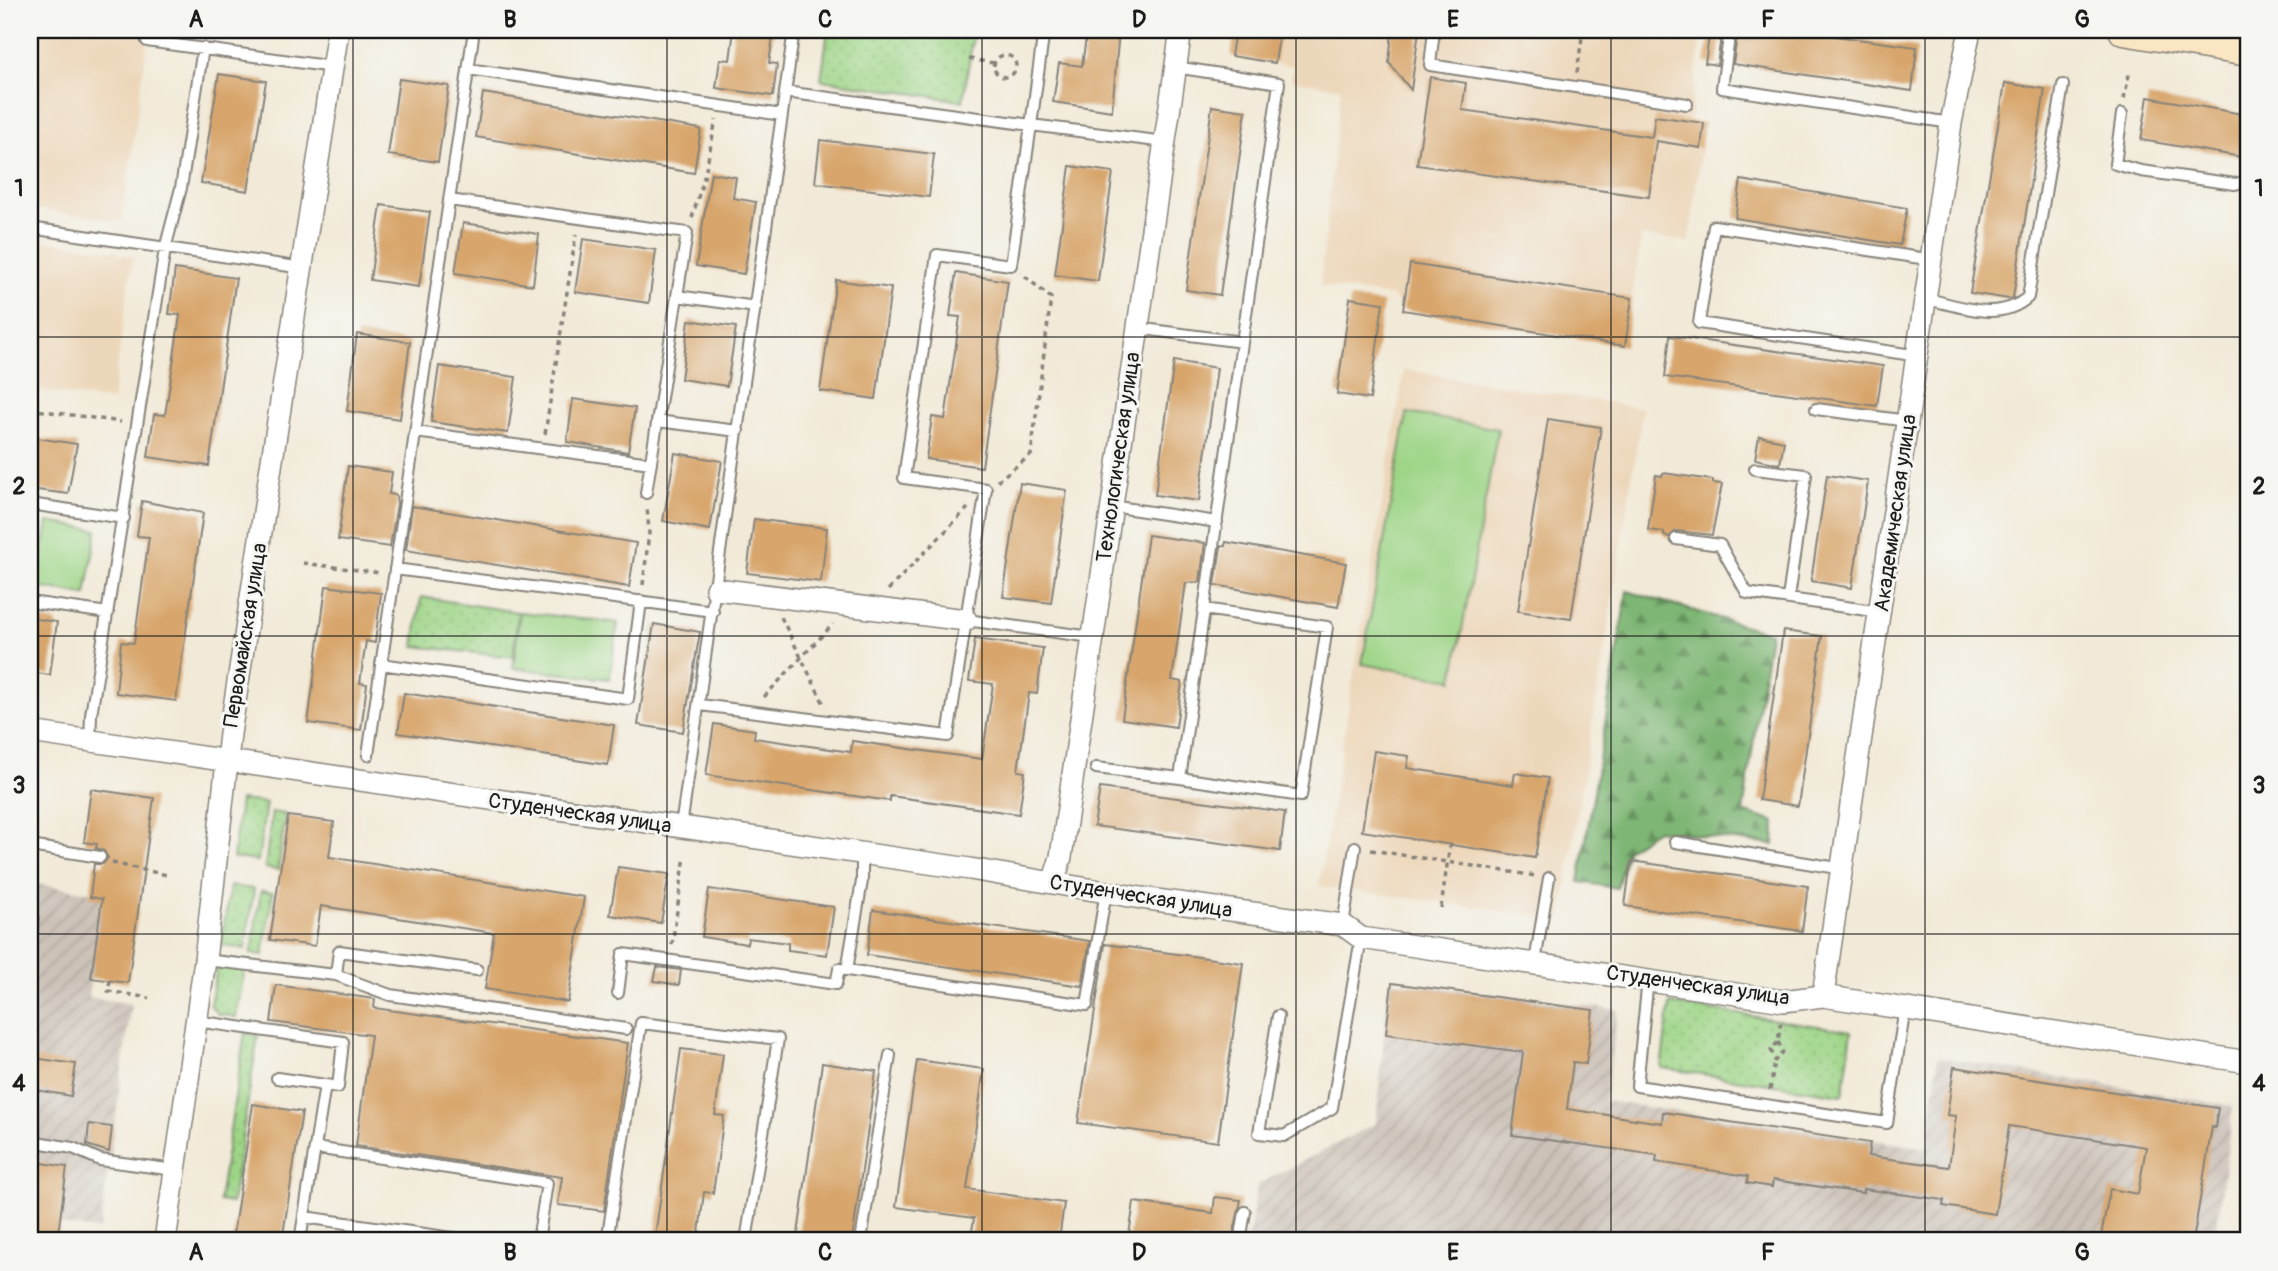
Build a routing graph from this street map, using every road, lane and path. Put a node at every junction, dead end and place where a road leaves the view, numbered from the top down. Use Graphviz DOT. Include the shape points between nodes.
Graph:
graph roads {
  1 [pos="338,30"];
  2 [pos="474,30"];
  3 [pos="794,30"];
  4 [pos="1044,30"];
  5 [pos="1181,30"];
  6 [pos="1434,30"];
  7 [pos="1583,30"];
  8 [pos="1730,30"];
  9 [pos="1970,30"];
  10 [pos="2124,30"];
  11 [pos="148,41"];
  12 [pos="203,48"];
  13 [pos="2248,51"];
  14 [pos="969,59"];
  15 [pos="994,63"];
  16 [pos="333,67"];
  17 [pos="1175,67"];
  18 [pos="468,69"];
  19 [pos="2130,70"];
  20 [pos="2063,85"];
  21 [pos="1574,88"];
  22 [pos="785,92"];
  23 [pos="1687,104"];
  24 [pos="719,106"];
  25 [pos="2122,114"];
  26 [pos="782,115"];
  27 [pos="1951,123"];
  28 [pos="1031,125"];
  29 [pos="1165,142"];
  30 [pos="2248,181"];
  31 [pos="449,200"];
  32 [pos="578,218"];
  33 [pos="30,228"];
  34 [pos="687,233"];
  35 [pos="165,249"];
  36 [pos="1933,260"];
  37 [pos="1011,265"];
  38 [pos="303,268"];
  39 [pos="677,296"];
  40 [pos="1927,299"];
  41 [pos="756,307"];
  42 [pos="1136,328"];
  43 [pos="1242,342"];
  44 [pos="1919,356"];
  45 [pos="30,409"];
  46 [pos="1815,409"];
  47 [pos="657,421"];
  48 [pos="1908,421"];
  49 [pos="138,425"];
  50 [pos="738,431"];
  51 [pos="415,432"];
  52 [pos="543,449"];
  53 [pos="651,463"];
  54 [pos="1755,469"];
  55 [pos="986,489"];
  56 [pos="646,493"];
  57 [pos="30,505"];
  58 [pos="1111,506"];
  59 [pos="124,518"];
  60 [pos="1217,522"];
  61 [pos="1676,539"];
  62 [pos="303,563"];
  63 [pos="395,572"];
  64 [pos="716,589"];
  65 [pos="771,596"];
  66 [pos="1788,598"];
  67 [pos="641,601"];
  68 [pos="30,602"];
  69 [pos="861,606"];
  70 [pos="1204,609"];
  71 [pos="713,611"];
  72 [pos="1881,612"];
  73 [pos="108,614"];
  74 [pos="966,620"];
  75 [pos="1092,637"];
  76 [pos="802,658"];
  77 [pos="382,664"];
  78 [pos="700,705"];
  79 [pos="750,711"];
  80 [pos="833,722"];
  81 [pos="30,732"];
  82 [pos="90,742"];
  83 [pos="369,755"];
  84 [pos="226,762"];
  85 [pos="1096,768"];
  86 [pos="1180,778"];
  87 [pos="681,827"];
  88 [pos="1675,842"];
  89 [pos="1450,845"];
  90 [pos="30,846"];
  91 [pos="1355,847"];
  92 [pos="685,856"];
  93 [pos="862,856"];
  94 [pos="100,857"];
  95 [pos="1448,861"];
  96 [pos="1844,869"];
  97 [pos="167,875"];
  98 [pos="1549,878"];
  99 [pos="1053,883"];
  100 [pos="1106,891"];
  101 [pos="1441,908"];
  102 [pos="30,918"];
  103 [pos="1343,925"];
  104 [pos="30,937"];
  105 [pos="1361,938"];
  106 [pos="205,960"];
  107 [pos="670,961"];
  108 [pos="1535,962"];
  109 [pos="477,970"];
  110 [pos="847,970"];
  111 [pos="336,975"];
  112 [pos="1648,979"];
  113 [pos="110,981"];
  114 [pos="618,993"];
  115 [pos="1823,996"];
  116 [pos="149,998"];
  117 [pos="1905,1008"];
  118 [pos="1278,1016"];
  119 [pos="1782,1017"];
  120 [pos="196,1021"];
  121 [pos="626,1029"];
  122 [pos="1778,1042"];
  123 [pos="890,1055"];
  124 [pos="2248,1062"];
  125 [pos="278,1079"];
  126 [pos="325,1085"];
  127 [pos="30,1141"];
  128 [pos="315,1148"];
  129 [pos="175,1170"];
  130 [pos="1245,1212"];
  131 [pos="304,1217"];
  132 [pos="165,1241"];
  133 [pos="300,1241"];
  134 [pos="474,1241"];
  135 [pos="538,1241"];
  136 [pos="607,1241"];
  137 [pos="746,1241"];
  138 [pos="861,1241"];
  139 [pos="1240,1241"];
  1 -- 16 [label="street, Первомайская улица"];
  2 -- 18 [label="lane"];
  3 -- 22 [label="lane"];
  4 -- 28 [label="lane"];
  5 -- 17 [label="street, Технологическая улица"];
  6 -- 21 [label="lane" via="1430,65"];
  7 -- 21 [label="path"];
  8 -- 27 [label="lane" via="1722,88"];
  9 -- 27 [label="street, Академическая улица"];
  10 -- 13 [label="main road"];
  11 -- 12 [label="lane"];
  12 -- 16 [label="lane"];
  12 -- 35 [label="lane" via="181,188"];
  14 -- 15 [label="path"];
  15 -- 15 [label="path" via="1003,77 1017,66 1009,55"];
  16 -- 38 [label="street, Первомайская улица"];
  17 -- 29 [label="street, Технологическая улица"];
  17 -- 43 [label="lane" via="1279,83"];
  18 -- 24 [label="lane"];
  18 -- 31 [label="lane"];
  19 -- 25 [label="path"];
  20 -- 40 [label="lane" via="2028,297 2017,308 1997,312"];
  21 -- 23 [label="lane"];
  22 -- 26 [label="lane"];
  22 -- 28 [label="lane"];
  24 -- 26 [label="lane"];
  24 -- 34 [label="path"];
  25 -- 30 [label="lane" via="2115,164 2235,184"];
  26 -- 41 [label="lane"];
  27 -- 36 [label="street, Академическая улица"];
  28 -- 29 [label="lane"];
  28 -- 37 [label="lane"];
  29 -- 42 [label="street, Технологическая улица"];
  31 -- 32 [label="lane"];
  31 -- 51 [label="lane"];
  32 -- 34 [label="lane"];
  32 -- 52 [label="path"];
  33 -- 35 [label="lane"];
  34 -- 39 [label="lane"];
  35 -- 38 [label="lane"];
  35 -- 49 [label="lane"];
  36 -- 40 [label="street, Академическая улица"];
  36 -- 44 [label="lane" via="1714,226 1699,323"];
  37 -- 55 [label="path" via="1051,298 1031,455"];
  37 -- 55 [label="lane" via="937,255 904,478"];
  38 -- 84 [label="street, Первомайская улица"];
  39 -- 41 [label="lane"];
  39 -- 47 [label="lane"];
  40 -- 44 [label="street, Академическая улица"];
  41 -- 50 [label="lane"];
  42 -- 43 [label="lane"];
  42 -- 58 [label="street, Технологическая улица"];
  43 -- 60 [label="lane"];
  44 -- 48 [label="street, Академическая улица"];
  45 -- 49 [label="path"];
  46 -- 48 [label="lane"];
  47 -- 50 [label="lane"];
  47 -- 53 [label="lane"];
  48 -- 72 [label="street, Академическая улица"];
  49 -- 59 [label="lane"];
  50 -- 64 [label="lane"];
  51 -- 52 [label="lane"];
  51 -- 63 [label="lane"];
  52 -- 53 [label="lane"];
  53 -- 56 [label="lane"];
  54 -- 66 [label="lane" via="1806,475"];
  55 -- 69 [label="path"];
  55 -- 74 [label="lane"];
  56 -- 67 [label="path" via="649,533"];
  57 -- 59 [label="lane"];
  58 -- 60 [label="lane"];
  58 -- 75 [label="street, Технологическая улица"];
  59 -- 73 [label="lane"];
  60 -- 70 [label="lane"];
  61 -- 66 [label="lane" via="1720,545 1747,593"];
  62 -- 63 [label="path"];
  63 -- 67 [label="lane"];
  63 -- 77 [label="lane"];
  64 -- 65 [label="street"];
  64 -- 71 [label="lane"];
  65 -- 69 [label="street"];
  65 -- 76 [label="path"];
  66 -- 72 [label="lane"];
  67 -- 71 [label="lane"];
  67 -- 77 [label="lane" via="628,699"];
  68 -- 73 [label="lane"];
  69 -- 74 [label="street"];
  69 -- 76 [label="path"];
  70 -- 86 [label="lane"];
  70 -- 86 [label="lane" via="1327,627 1301,796"];
  71 -- 78 [label="lane"];
  72 -- 96 [label="street, Академическая улица"];
  73 -- 82 [label="lane"];
  74 -- 75 [label="lane"];
  74 -- 80 [label="lane" via="948,736"];
  75 -- 99 [label="street, Технологическая улица" via="1061,857"];
  76 -- 79 [label="path"];
  76 -- 80 [label="path"];
  77 -- 83 [label="lane"];
  78 -- 79 [label="lane"];
  78 -- 87 [label="lane"];
  79 -- 80 [label="lane"];
  81 -- 82 [label="street, Студенческая улица"];
  82 -- 84 [label="street, Студенческая улица"];
  84 -- 87 [label="street, Студенческая улица"];
  84 -- 106 [label="street, Первомайская улица"];
  85 -- 86 [label="lane"];
  87 -- 93 [label="street, Студенческая улица"];
  88 -- 96 [label="lane"];
  89 -- 95 [label="path"];
  90 -- 94 [label="lane"];
  91 -- 95 [label="path"];
  91 -- 103 [label="lane"];
  92 -- 107 [label="path"];
  93 -- 99 [label="street, Студенческая улица"];
  93 -- 110 [label="lane"];
  94 -- 97 [label="path" via="119,867"];
  95 -- 98 [label="path"];
  95 -- 101 [label="path"];
  96 -- 115 [label="street, Академическая улица"];
  98 -- 108 [label="lane"];
  99 -- 100 [label="street, Студенческая улица"];
  100 -- 103 [label="street, Студенческая улица"];
  100 -- 110 [label="lane" via="1087,1005"];
  102 -- 104 [label="lane"];
  103 -- 105 [label="street, Студенческая улица"];
  105 -- 108 [label="street, Студенческая улица"];
  105 -- 118 [label="lane" via="1332,1108 1284,1136 1259,1133"];
  106 -- 111 [label="lane"];
  106 -- 120 [label="street, Первомайская улица"];
  107 -- 110 [label="lane" via="836,984 839,969"];
  107 -- 114 [label="lane" via="623,954"];
  108 -- 112 [label="street, Студенческая улица"];
  109 -- 111 [label="lane" via="339,951"];
  111 -- 121 [label="lane" via="390,995"];
  112 -- 115 [label="street, Студенческая улица" via="1783,1001"];
  112 -- 117 [label="lane" via="1637,1086 1887,1123"];
  113 -- 116 [label="path" via="108,991"];
  115 -- 117 [label="street, Студенческая улица"];
  117 -- 124 [label="street, Студенческая улица"];
  119 -- 122 [label="path"];
  120 -- 126 [label="lane" via="343,1042 338,1087"];
  120 -- 129 [label="street, Первомайская улица"];
  122 -- 122 [label="path" via="1771,1050 1775,1061 1783,1051"];
  123 -- 138 [label="lane"];
  125 -- 126 [label="lane"];
  126 -- 128 [label="lane"];
  127 -- 129 [label="lane" via="74,1148 100,1160"];
  128 -- 131 [label="lane"];
  128 -- 135 [label="lane" via="547,1183"];
  129 -- 132 [label="street, Первомайская улица"];
  130 -- 139 [label="lane"];
  131 -- 133 [label="lane"];
  131 -- 134 [label="lane"];
  136 -- 137 [label="lane" via="641,1023 778,1039"];
}
